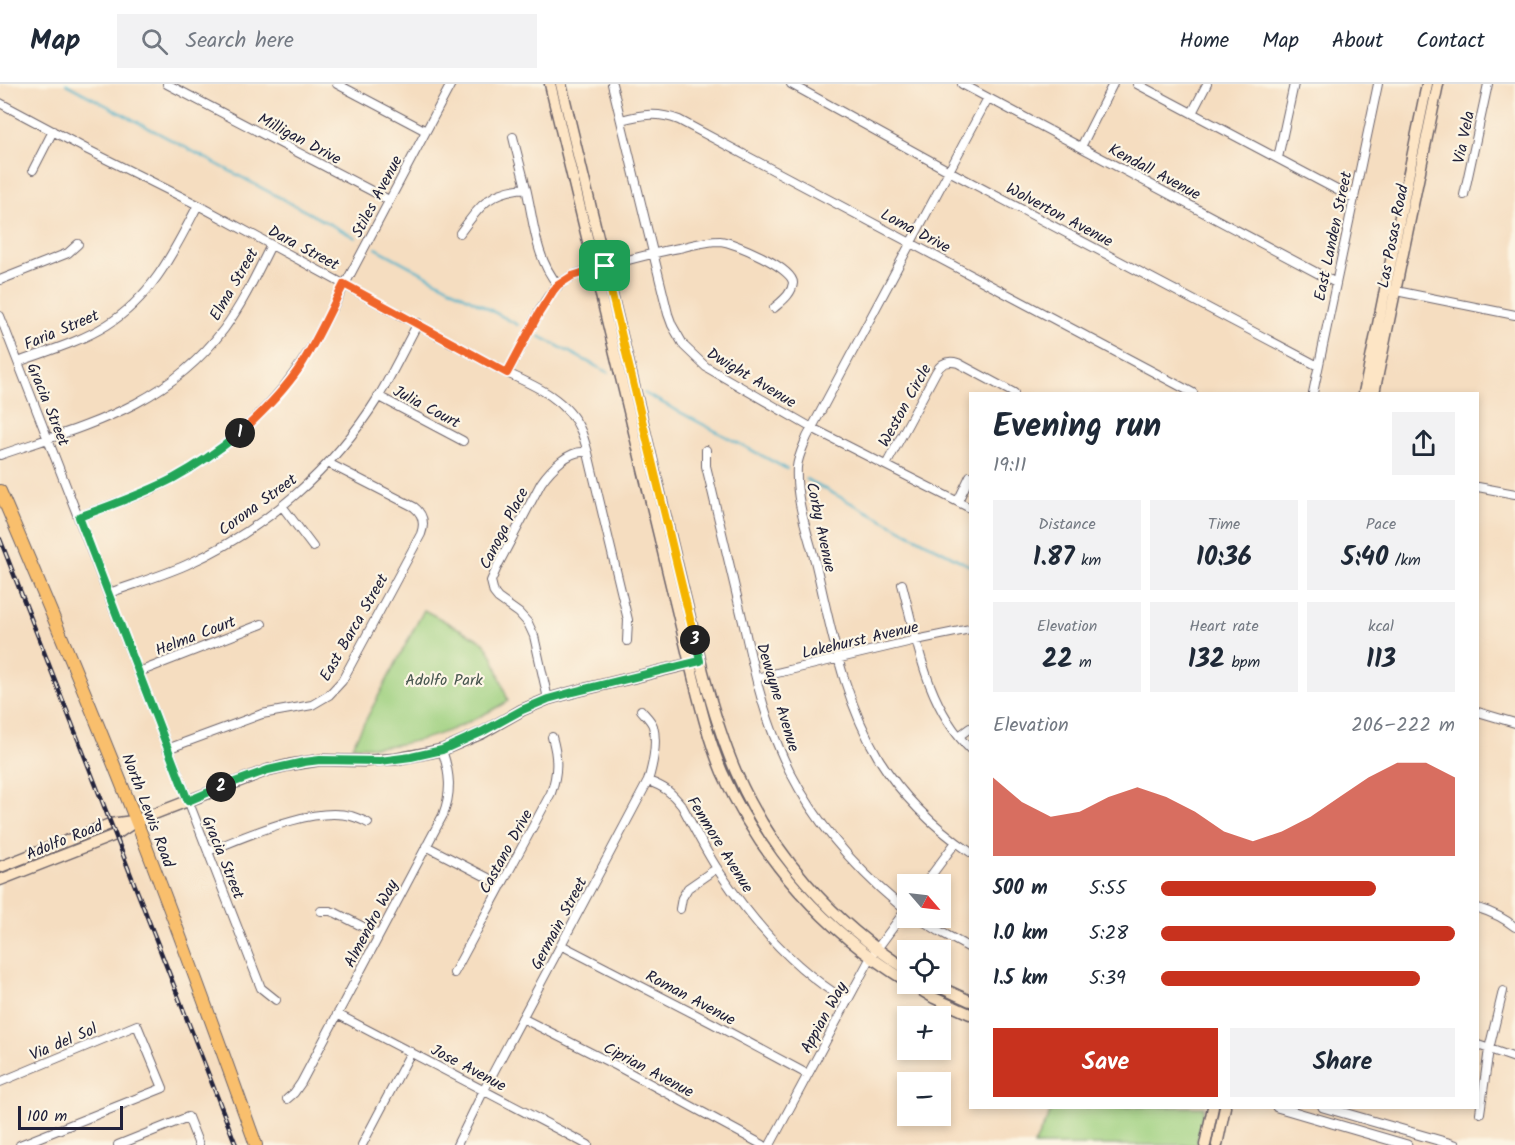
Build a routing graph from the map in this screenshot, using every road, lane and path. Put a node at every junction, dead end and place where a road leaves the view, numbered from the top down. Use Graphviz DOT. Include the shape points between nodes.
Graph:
graph roads {
  1 [pos="166,84"];
  2 [pos="337,84"];
  3 [pos="451,84"];
  4 [pos="550,84"];
  5 [pos="561,84"];
  6 [pos="612,84"];
  7 [pos="791,84"];
  8 [pos="962,84"];
  9 [pos="1113,84"];
  10 [pos="1137,84"];
  11 [pos="1207,84"];
  12 [pos="1294,84"];
  13 [pos="1378,84"];
  14 [pos="1427,84"];
  15 [pos="1438,84"];
  16 [pos="1488,84"];
  17 [pos="988,98"];
  18 [pos="0,103"];
  19 [pos="1192,113"];
  20 [pos="621,120"];
  21 [pos="53,131"];
  22 [pos="426,131"];
  23 [pos="513,137"];
  24 [pos="1081,147"];
  25 [pos="1278,158"];
  26 [pos="33,170"];
  27 [pos="949,171"];
  28 [pos="526,188"];
  29 [pos="1464,195"];
  30 [pos="1354,199"];
  31 [pos="388,200"];
  32 [pos="198,205"];
  33 [pos="460,233"];
  34 [pos="78,243"];
  35 [pos="911,243"];
  36 [pos="271,245"];
  37 [pos="654,253"];
  38 [pos="600,267"];
  39 [pos="0,280"];
  40 [pos="1336,283"];
  41 [pos="344,284"];
  42 [pos="558,285"];
  43 [pos="1391,290"];
  44 [pos="774,308"];
  45 [pos="1515,315"];
  46 [pos="0,316"];
  47 [pos="418,323"];
  48 [pos="18,362"];
  49 [pos="1318,366"];
  50 [pos="507,373"];
  51 [pos="1012,392"];
  52 [pos="1190,392"];
  53 [pos="1313,392"];
  54 [pos="1364,392"];
  55 [pos="1374,392"];
  56 [pos="378,396"];
  57 [pos="813,428"];
  58 [pos="49,439"];
  59 [pos="463,441"];
  60 [pos="706,450"];
  61 [pos="588,453"];
  62 [pos="0,455"];
  63 [pos="328,463"];
  64 [pos="886,465"];
  65 [pos="969,478"];
  66 [pos="1479,487"];
  67 [pos="0,491"];
  68 [pos="1515,494"];
  69 [pos="958,501"];
  70 [pos="282,506"];
  71 [pos="969,507"];
  72 [pos="79,517"];
  73 [pos="313,547"];
  74 [pos="902,584"];
  75 [pos="109,593"];
  76 [pos="262,624"];
  77 [pos="969,629"];
  78 [pos="916,640"];
  79 [pos="627,642"];
  80 [pos="838,659"];
  81 [pos="695,662"];
  82 [pos="139,672"];
  83 [pos="756,678"];
  84 [pos="548,699"];
  85 [pos="641,710"];
  86 [pos="1479,712"];
  87 [pos="1515,723"];
  88 [pos="969,729"];
  89 [pos="959,736"];
  90 [pos="552,737"];
  91 [pos="969,748"];
  92 [pos="167,749"];
  93 [pos="442,750"];
  94 [pos="648,781"];
  95 [pos="188,801"];
  96 [pos="136,821"];
  97 [pos="368,823"];
  98 [pos="956,842"];
  99 [pos="426,846"];
  100 [pos="208,851"];
  101 [pos="969,851"];
  102 [pos="0,867"];
  103 [pos="717,868"];
  104 [pos="932,874"];
  105 [pos="0,880"];
  106 [pos="502,885"];
  107 [pos="897,901"];
  108 [pos="1479,908"];
  109 [pos="680,909"];
  110 [pos="321,911"];
  111 [pos="897,923"];
  112 [pos="1515,927"];
  113 [pos="934,928"];
  114 [pos="379,935"];
  115 [pos="561,945"];
  116 [pos="969,947"];
  117 [pos="874,953"];
  118 [pos="897,964"];
  119 [pos="454,973"];
  120 [pos="897,973"];
  121 [pos="1503,991"];
  122 [pos="951,992"];
  123 [pos="927,994"];
  124 [pos="276,1000"];
  125 [pos="847,1001"];
  126 [pos="969,1001"];
  127 [pos="337,1014"];
  128 [pos="969,1014"];
  129 [pos="522,1018"];
  130 [pos="1479,1045"];
  131 [pos="1489,1049"];
  132 [pos="411,1052"];
  133 [pos="1515,1058"];
  134 [pos="807,1074"];
  135 [pos="0,1082"];
  136 [pos="484,1090"];
  137 [pos="286,1099"];
  138 [pos="1213,1109"];
  139 [pos="1225,1109"];
  140 [pos="1284,1109"];
  141 [pos="1330,1109"];
  142 [pos="1480,1113"];
  143 [pos="20,1145"];
  144 [pos="118,1145"];
  145 [pos="199,1145"];
  146 [pos="256,1145"];
  147 [pos="362,1145"];
  148 [pos="457,1145"];
  149 [pos="588,1145"];
  150 [pos="763,1145"];
  151 [pos="770,1145"];
  152 [pos="1205,1145"];
  153 [pos="1217,1145"];
  154 [pos="1407,1145"];
  155 [pos="1455,1145"];
  1 -- 31 [label="street, Milligan Drive"];
  2 -- 22 [label="street"];
  3 -- 22 [label="street, Stiles Avenue"];
  4 -- 38 [label="main road"];
  5 -- 38 [label="main road"];
  6 -- 20 [label="street, Dwight Avenue"];
  7 -- 27 [label="street, Wolverton Avenue"];
  8 -- 17 [label="street, Kendall Avenue"];
  9 -- 24 [label="street"];
  10 -- 19 [label="street"];
  11 -- 19 [label="street"];
  12 -- 25 [label="street"];
  13 -- 30 [label="street, East Landen Street"];
  14 -- 43 [label="main road, Las Posas Road"];
  15 -- 43 [label="main road, Las Posas Road"];
  16 -- 29 [label="street, Via Vela"];
  17 -- 24 [label="street, Kendall Avenue"];
  17 -- 27 [label="street, Corby Avenue"];
  18 -- 21 [label="street, Dara Street"];
  19 -- 25 [label="street"];
  20 -- 35 [label="street, Loma Drive" via="658,114 679,120"];
  20 -- 37 [label="street, Dwight Avenue"];
  21 -- 26 [label="street"];
  21 -- 32 [label="street, Dara Street"];
  22 -- 31 [label="street, Stiles Avenue"];
  23 -- 28 [label="street"];
  24 -- 40 [label="street, Kendall Avenue"];
  25 -- 30 [label="street"];
  27 -- 35 [label="street, Corby Avenue"];
  27 -- 49 [label="street, Wolverton Avenue"];
  28 -- 33 [label="street" via="492,197"];
  28 -- 42 [label="street" via="540,252"];
  30 -- 40 [label="street, East Landen Street"];
  31 -- 41 [label="street, Stiles Avenue"];
  32 -- 36 [label="street, Dara Street"];
  32 -- 48 [label="street, Faria Street" via="167,263 125,312 92,333"];
  34 -- 39 [label="street" via="68,253"];
  35 -- 52 [label="street, Loma Drive"];
  35 -- 57 [label="street, Corby Avenue"];
  36 -- 41 [label="street, Dara Street"];
  36 -- 58 [label="street, Elma Street" via="232,317 192,364 164,387 128,408"];
  37 -- 38 [label="street"];
  37 -- 44 [label="street" via="714,241 739,246 780,267 792,278 789,293"];
  37 -- 57 [label="street, Dwight Avenue" via="672,326 691,354 706,367"];
  38 -- 42 [label="street"];
  38 -- 81 [label="main road"];
  40 -- 49 [label="street, East Landen Street"];
  41 -- 47 [label="street, Dara Street"];
  41 -- 72 [label="street, Stiles Avenue" via="301,365 272,403 240,434 173,478"];
  42 -- 50 [label="street"];
  43 -- 45 [label="street"];
  43 -- 54 [label="main road, Las Posas Road"];
  43 -- 55 [label="main road, Las Posas Road"];
  46 -- 48 [label="street, Gracia Street"];
  47 -- 50 [label="street, Dara Street"];
  47 -- 56 [label="street, Corona Street"];
  48 -- 58 [label="street, Gracia Street"];
  49 -- 53 [label="street, East Landen Street"];
  50 -- 61 [label="street, Dara Street" via="559,401 576,421"];
  51 -- 64 [label="street, Weston Circle" via="958,363 943,364"];
  56 -- 59 [label="street, Julia Court"];
  56 -- 63 [label="street, Corona Street"];
  57 -- 64 [label="street, Dwight Avenue"];
  57 -- 80 [label="street, Corby Avenue" via="797,466 799,496"];
  58 -- 62 [label="street, Elma Street"];
  58 -- 72 [label="street, Gracia Street"];
  60 -- 83 [label="street, Dewayne Avenue" via="706,466"];
  61 -- 79 [label="street, Dara Street" via="628,620"];
  61 -- 84 [label="street, Canoga Place" via="574,454 548,474 492,577 494,593 519,613 531,629"];
  63 -- 70 [label="street, Corona Street"];
  63 -- 92 [label="street, East Barca Street" via="414,507 423,521 421,534 342,681 312,705 262,714"];
  64 -- 69 [label="street, Dwight Avenue"];
  65 -- 69 [label="street"];
  66 -- 68 [label="street"];
  67 -- 96 [label="main road, North Lewis Road"];
  69 -- 71 [label="street, Dwight Avenue"];
  70 -- 73 [label="street"];
  70 -- 75 [label="street, Corona Street" via="203,556"];
  72 -- 75 [label="street, Gracia Street"];
  74 -- 78 [label="street"];
  75 -- 82 [label="street, Gracia Street"];
  76 -- 82 [label="street, Helma Court"];
  77 -- 78 [label="street, Lakehurst Avenue"];
  78 -- 80 [label="street, Lakehurst Avenue"];
  78 -- 89 [label="street" via="931,689"];
  80 -- 83 [label="street, Lakehurst Avenue"];
  80 -- 98 [label="street, Corby Avenue" via="858,719 889,774 927,817"];
  81 -- 84 [label="main road, Adolfo Road"];
  81 -- 117 [label="main road" via="737,775 768,832 816,894"];
  82 -- 92 [label="street, Gracia Street"];
  83 -- 107 [label="street, Dewayne Avenue" via="777,743 804,795 844,851"];
  84 -- 93 [label="main road, Adolfo Road"];
  85 -- 94 [label="street, Germain Street" via="653,727 655,746"];
  86 -- 87 [label="street"];
  88 -- 89 [label="street"];
  89 -- 91 [label="street"];
  90 -- 106 [label="street, Castano Drive" via="557,761 554,785"];
  92 -- 95 [label="street, Gracia Street"];
  93 -- 95 [label="main road, Adolfo Road" via="380,761 320,760 289,765 249,776"];
  93 -- 99 [label="street, Almendro Way" via="449,774 449,795"];
  94 -- 103 [label="street, Fenmore Avenue" via="668,789 676,798"];
  94 -- 115 [label="street, Germain Street"];
  95 -- 96 [label="main road, Adolfo Road"];
  95 -- 100 [label="street, Gracia Street"];
  96 -- 102 [label="main road, Adolfo Road" via="110,824"];
  96 -- 105 [label="main road, Adolfo Road" via="115,835"];
  96 -- 146 [label="main road, North Lewis Road"];
  97 -- 100 [label="street" via="351,816 310,817"];
  98 -- 101 [label="street, Corby Avenue"];
  98 -- 104 [label="street"];
  99 -- 106 [label="street"];
  99 -- 114 [label="street, Almendro Way"];
  100 -- 124 [label="street, Gracia Street" via="261,988"];
  103 -- 109 [label="street" via="688,888"];
  103 -- 125 [label="street, Fenmore Avenue" via="782,949 817,981"];
  106 -- 119 [label="street, Castano Drive"];
  108 -- 112 [label="street"];
  110 -- 114 [label="street" via="336,913"];
  111 -- 117 [label="street, Appian Way"];
  113 -- 116 [label="street"];
  114 -- 127 [label="street, Almendro Way"];
  115 -- 129 [label="street, Germain Street"];
  115 -- 134 [label="street, Roman Avenue"];
  117 -- 118 [label="main road"];
  117 -- 120 [label="main road"];
  117 -- 125 [label="street, Appian Way"];
  121 -- 131 [label="street"];
  122 -- 126 [label="main road"];
  123 -- 128 [label="main road"];
  125 -- 134 [label="street, Appian Way"];
  127 -- 132 [label="street, Jose Avenue"];
  127 -- 137 [label="street, Almendro Way" via="301,1083"];
  129 -- 136 [label="street, Germain Street"];
  129 -- 150 [label="street, Ciprian Avenue"];
  130 -- 131 [label="street"];
  131 -- 133 [label="street"];
  131 -- 142 [label="street"];
  132 -- 136 [label="street, Jose Avenue"];
  132 -- 147 [label="street"];
  134 -- 151 [label="street, Appian Way"];
  135 -- 143 [label="street, Via del Sol" via="137,1025 163,1088"];
  136 -- 148 [label="street, Germain Street"];
  136 -- 149 [label="street, Jose Avenue"];
  138 -- 152 [label="main road"];
  139 -- 153 [label="main road"];
  140 -- 154 [label="street"];
  141 -- 155 [label="street"];
  144 -- 145 [label="street" via="188,1117"];
}
